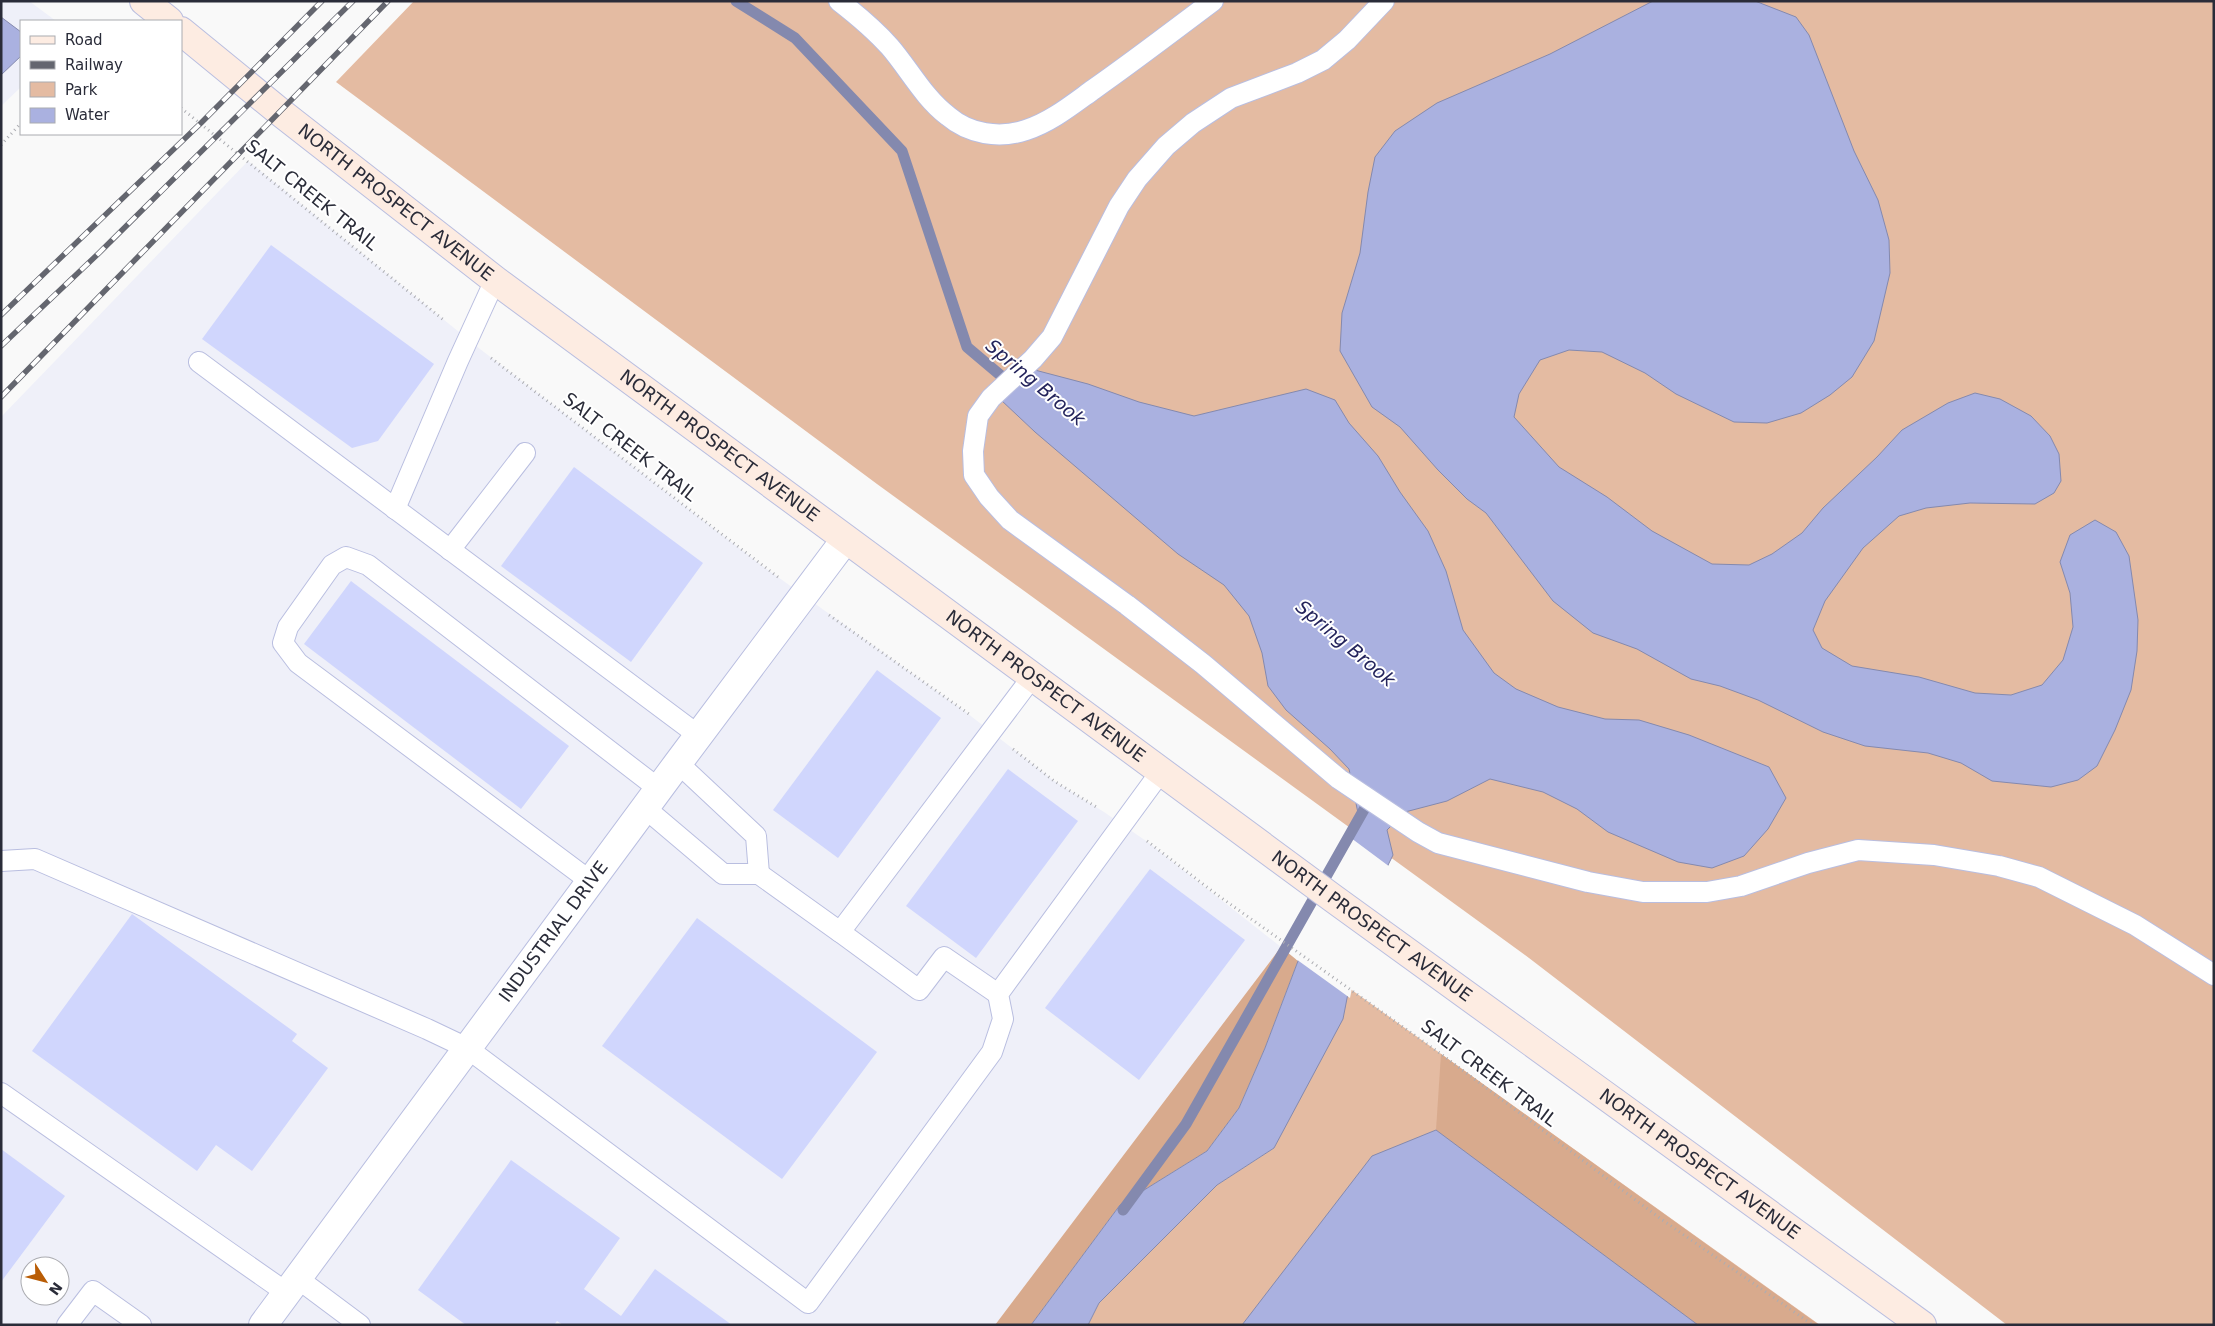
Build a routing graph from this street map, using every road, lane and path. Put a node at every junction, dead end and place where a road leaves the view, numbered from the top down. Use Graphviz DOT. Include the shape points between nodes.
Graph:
graph roads {
  1 [pos="144,1"];
  2 [pos="839,1"];
  3 [pos="1213,1"];
  4 [pos="1384,1"];
  5 [pos="168,20"];
  6 [pos="182,32"];
  7 [pos="182,109"];
  8 [pos="20,124"];
  9 [pos="1,145"];
  10 [pos="495,280"];
  11 [pos="448,323"];
  12 [pos="488,355"];
  13 [pos="199,362"];
  14 [pos="525,453"];
  15 [pos="395,508"];
  16 [pos="846,540"];
  17 [pos="450,550"];
  18 [pos="764,567"];
  19 [pos="845,627"];
  20 [pos="1033,676"];
  21 [pos="968,713"];
  22 [pos="698,735"];
  23 [pos="1028,760"];
  24 [pos="678,763"];
  25 [pos="1162,770"];
  26 [pos="652,799"];
  27 [pos="1104,812"];
  28 [pos="1149,843"];
  29 [pos="1,862"];
  30 [pos="759,874"];
  31 [pos="590,882"];
  32 [pos="840,932"];
  33 [pos="2214,975"];
  34 [pos="998,994"];
  35 [pos="467,1048"];
  36 [pos="1,1092"];
  37 [pos="292,1286"];
  38 [pos="266,1324"];
  39 [pos="67,1325"];
  40 [pos="141,1325"];
  41 [pos="360,1325"];
  42 [pos="1813,1325"];
  43 [pos="1922,1325"];
  1 -- 5 [label="main road"];
  2 -- 3 [label="lane" via="890,46 947,116 969,130 998,134 1025,130 1048,120"];
  4 -- 33 [label="lane" via="1323,60 1231,98 1193,123 1166,146 1137,179 1119,206 1052,337 991,398 978,416 973,451 974,475 989,497 1010,520 1203,664 1339,779 1438,843 1588,882 1643,892 1707,892 1741,886 1858,850 1934,854 2039,877 2135,925"];
  6 -- 10 [label="main road, NORTH PROSPECT AVENUE"];
  7 -- 11 [label="path, SALT CREEK TRAIL"];
  8 -- 9 [label="path"];
  10 -- 15 [label="lane"];
  10 -- 16 [label="main road, NORTH PROSPECT AVENUE"];
  12 -- 18 [label="path, SALT CREEK TRAIL"];
  13 -- 15 [label="lane"];
  14 -- 17 [label="lane"];
  15 -- 17 [label="lane"];
  16 -- 20 [label="main road, NORTH PROSPECT AVENUE"];
  16 -- 22 [label="street, INDUSTRIAL DRIVE"];
  17 -- 22 [label="lane"];
  19 -- 21 [label="path"];
  20 -- 25 [label="main road, NORTH PROSPECT AVENUE"];
  20 -- 32 [label="lane"];
  22 -- 24 [label="street, INDUSTRIAL DRIVE"];
  23 -- 27 [label="path" via="1054,781"];
  24 -- 26 [label="street, INDUSTRIAL DRIVE"];
  24 -- 30 [label="lane" via="756,836"];
  25 -- 34 [label="lane"];
  25 -- 43 [label="main road, NORTH PROSPECT AVENUE" via="1256,842"];
  26 -- 30 [label="lane" via="724,874"];
  26 -- 31 [label="street, INDUSTRIAL DRIVE"];
  26 -- 31 [label="lane" via="368,565 346,557 332,566 288,627 284,643 298,664"];
  28 -- 42 [label="path, SALT CREEK TRAIL" via="1661,1219"];
  29 -- 35 [label="lane" via="35,859"];
  30 -- 32 [label="lane"];
  31 -- 35 [label="street, INDUSTRIAL DRIVE"];
  32 -- 34 [label="lane" via="919,990 944,957"];
  34 -- 35 [label="lane" via="1003,1019 992,1052 808,1303"];
  35 -- 37 [label="street, INDUSTRIAL DRIVE"];
  36 -- 37 [label="lane"];
  37 -- 38 [label="street, INDUSTRIAL DRIVE"];
  37 -- 41 [label="lane"];
  39 -- 40 [label="lane" via="93,1291"];
}
